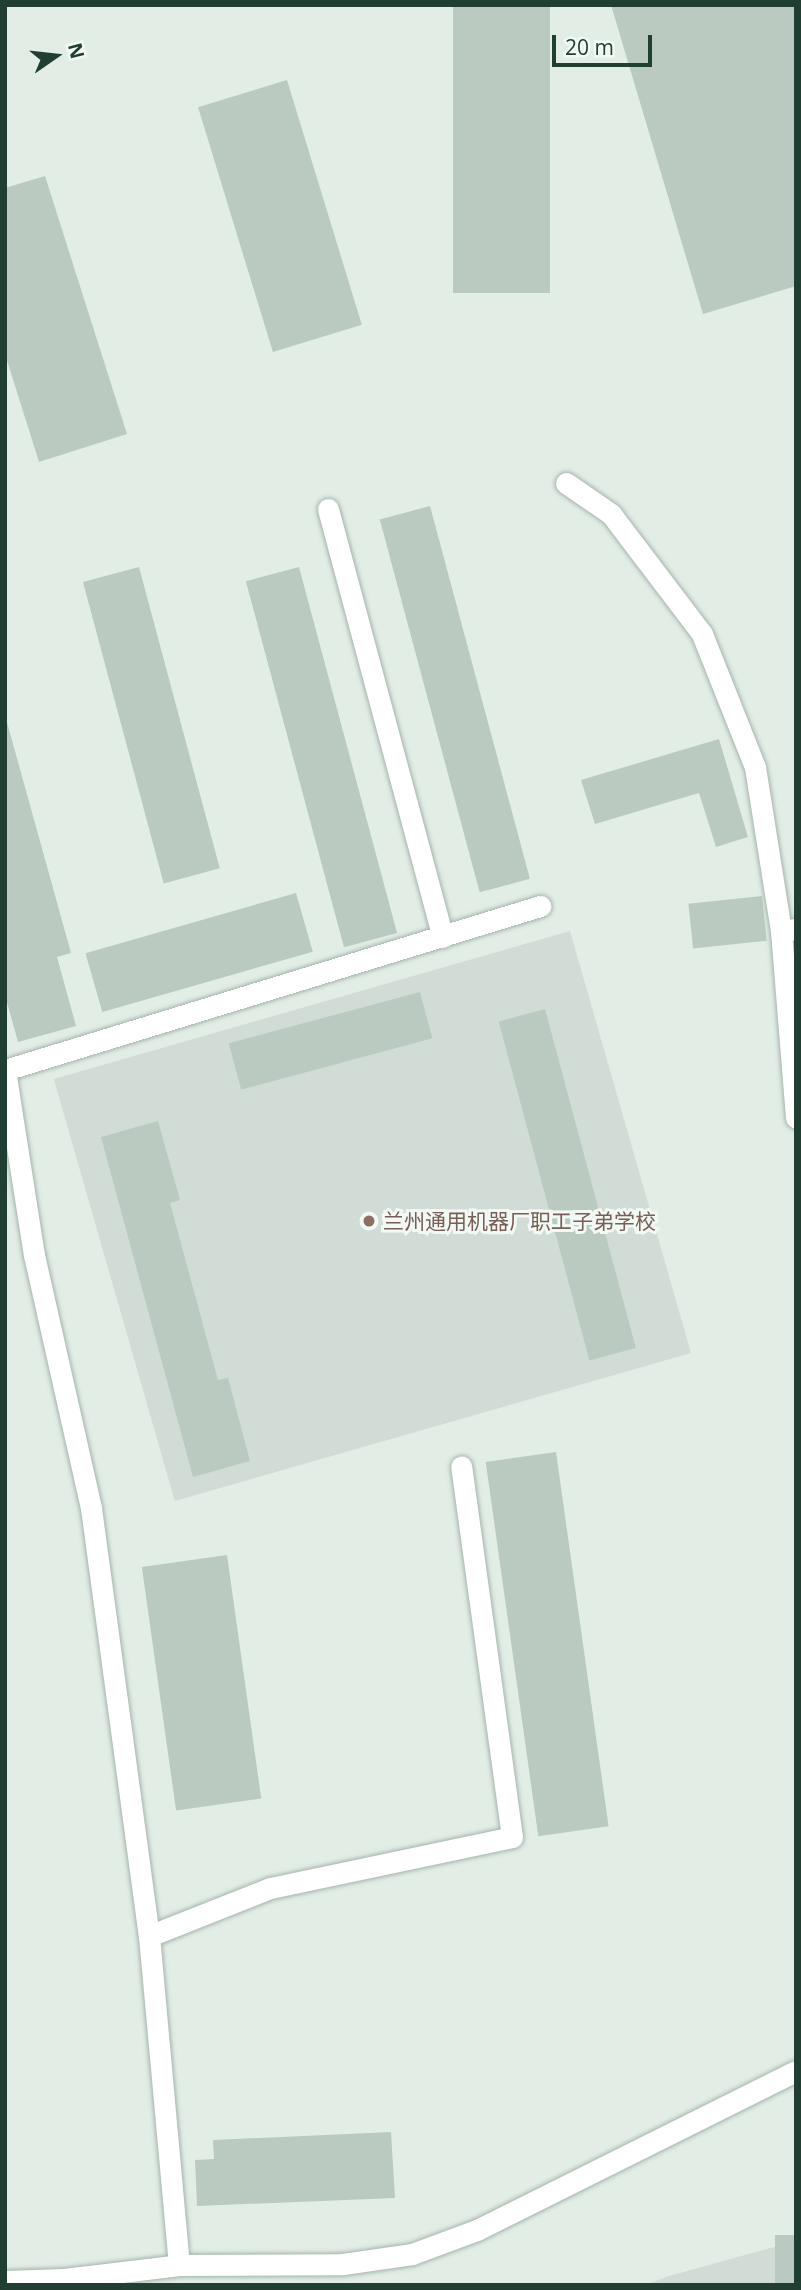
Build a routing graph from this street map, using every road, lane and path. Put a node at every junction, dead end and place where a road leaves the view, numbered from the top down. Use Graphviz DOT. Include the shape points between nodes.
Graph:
graph roads {
  1 [pos="566,484"];
  2 [pos="328,509"];
  3 [pos="540,906"];
  4 [pos="788,930"];
  5 [pos="443,937"];
  6 [pos="5,1070"];
  7 [pos="796,1117"];
  8 [pos="461,1466"];
  9 [pos="149,1936"];
  10 [pos="796,2071"];
  11 [pos="179,2265"];
  12 [pos="5,2281"];
  1 -- 4 [label="street" via="611,514 702,634 755,766"];
  2 -- 5 [label="street"];
  3 -- 5 [label="street"];
  4 -- 7 [label="street"];
  5 -- 6 [label="street"];
  6 -- 9 [label="street" via="34,1255 91,1508"];
  8 -- 9 [label="street" via="512,1837 270,1888"];
  9 -- 11 [label="street"];
  10 -- 11 [label="street" via="477,2230 412,2254 343,2264"];
  11 -- 12 [label="street"];
}
